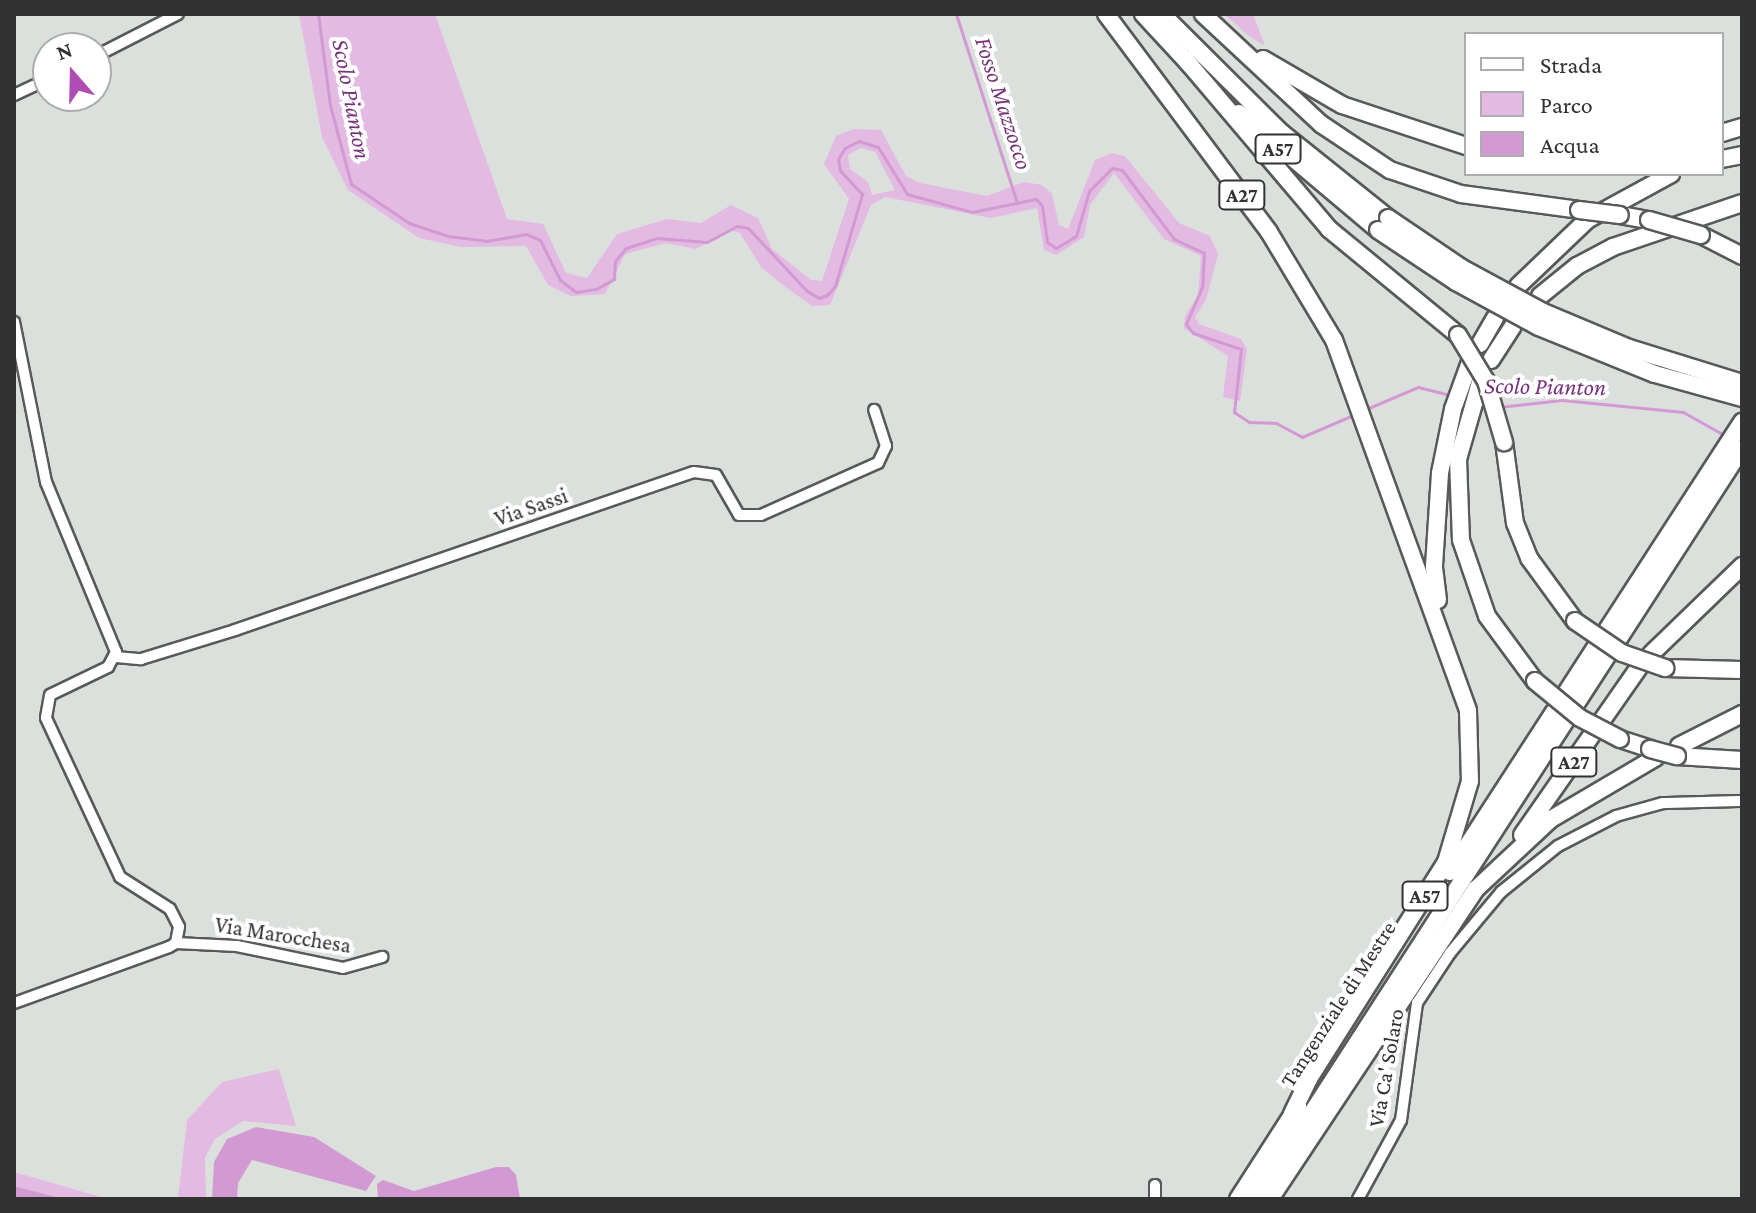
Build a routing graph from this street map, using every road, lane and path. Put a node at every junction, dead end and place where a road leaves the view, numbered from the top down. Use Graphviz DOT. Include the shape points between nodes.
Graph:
graph roads {
  1 [pos="178,14"];
  2 [pos="1106,14"];
  3 [pos="1143,14"];
  4 [pos="1162,14"];
  5 [pos="1203,14"];
  6 [pos="1222,32"];
  7 [pos="112,48"];
  8 [pos="1185,59"];
  9 [pos="1464,145"];
  10 [pos="1667,176"];
  11 [pos="1742,203"];
  12 [pos="1383,224"];
  13 [pos="1742,256"];
  14 [pos="1518,286"];
  15 [pos="1540,296"];
  16 [pos="1495,318"];
  17 [pos="14,322"];
  18 [pos="1513,326"];
  19 [pos="1480,344"];
  20 [pos="1491,360"];
  21 [pos="1470,362"];
  22 [pos="1742,383"];
  23 [pos="1742,398"];
  24 [pos="874,410"];
  25 [pos="1460,412"];
  26 [pos="1742,422"];
  27 [pos="1742,448"];
  28 [pos="1742,566"];
  29 [pos="1601,652"];
  30 [pos="1450,653"];
  31 [pos="1651,654"];
  32 [pos="116,657"];
  33 [pos="1639,667"];
  34 [pos="1742,670"];
  35 [pos="1570,700"];
  36 [pos="1742,714"];
  37 [pos="1678,751"];
  38 [pos="1653,753"];
  39 [pos="1742,760"];
  40 [pos="1742,801"];
  41 [pos="1507,856"];
  42 [pos="172,945"];
  43 [pos="382,957"];
  44 [pos="14,1003"];
  45 [pos="1292,1114"];
  46 [pos="1155,1185"];
  47 [pos="1155,1199"];
  48 [pos="1238,1199"];
  49 [pos="1256,1199"];
  50 [pos="1270,1199"];
  51 [pos="1358,1199"];
  1 -- 7 [label="street"];
  2 -- 30 [label="highway, A27" via="1269,232 1327,328 1355,389"];
  3 -- 8 [label="highway, A57"];
  4 -- 12 [label="highway, A57"];
  5 -- 6 [label="highway"];
  6 -- 9 [label="highway" via="1342,105"];
  6 -- 13 [label="highway, bridge" via="1321,124 1390,170 1461,194 1649,220 1701,235"];
  8 -- 12 [label="highway, A57" via="1272,144"];
  8 -- 34 [label="highway, bridge" via="1329,229 1458,335 1486,381 1504,442 1515,523 1529,558 1575,621 1622,653 1665,668"];
  10 -- 14 [label="highway" via="1587,220"];
  11 -- 15 [label="highway" via="1613,247 1577,266"];
  12 -- 22 [label="highway, A57, bridge" via="1543,312 1629,348"];
  12 -- 23 [label="highway, A57, bridge" via="1456,282 1539,327 1655,374"];
  16 -- 19 [label="highway"];
  17 -- 32 [label="street" via="44,474"];
  18 -- 20 [label="highway"];
  21 -- 25 [label="highway, A57" via="1473,386"];
  24 -- 32 [label="street, Via Sassi" via="886,446 878,463 761,515 739,515 716,475 694,472 235,630 141,659"];
  25 -- 30 [label="highway, A57" via="1440,473 1434,566"];
  25 -- 38 [label="highway, bridge" via="1457,493 1464,556 1487,616 1535,681 1580,718"];
  26 -- 27 [label="highway" via="1611,636"];
  28 -- 31 [label="highway"];
  29 -- 35 [label="highway"];
  30 -- 45 [label="highway, A57" via="1465,697 1472,749 1467,798 1454,841"];
  32 -- 42 [label="street, Via Sassi" via="108,667 56,690 46,701 45,714 120,877 174,913 179,927"];
  33 -- 41 [label="highway, A27"];
  36 -- 37 [label="highway"];
  37 -- 38 [label="highway, bridge"];
  37 -- 39 [label="highway"];
  38 -- 41 [label="highway" via="1565,809"];
  40 -- 51 [label="street, Via Ca' Solaro" via="1663,803 1616,816 1549,852 1501,892 1417,1003 1398,1131"];
  41 -- 50 [label="highway" via="1447,929"];
  42 -- 43 [label="street, Via Marocchesa" via="237,946 343,968"];
  42 -- 44 [label="street, Via Marocchesa"];
  45 -- 48 [label="highway, Tangenziale di Mestre / A57"];
  45 -- 49 [label="highway, Tangenziale di Mestre / A57" via="1560,716"];
  46 -- 47 [label="street"];
}
